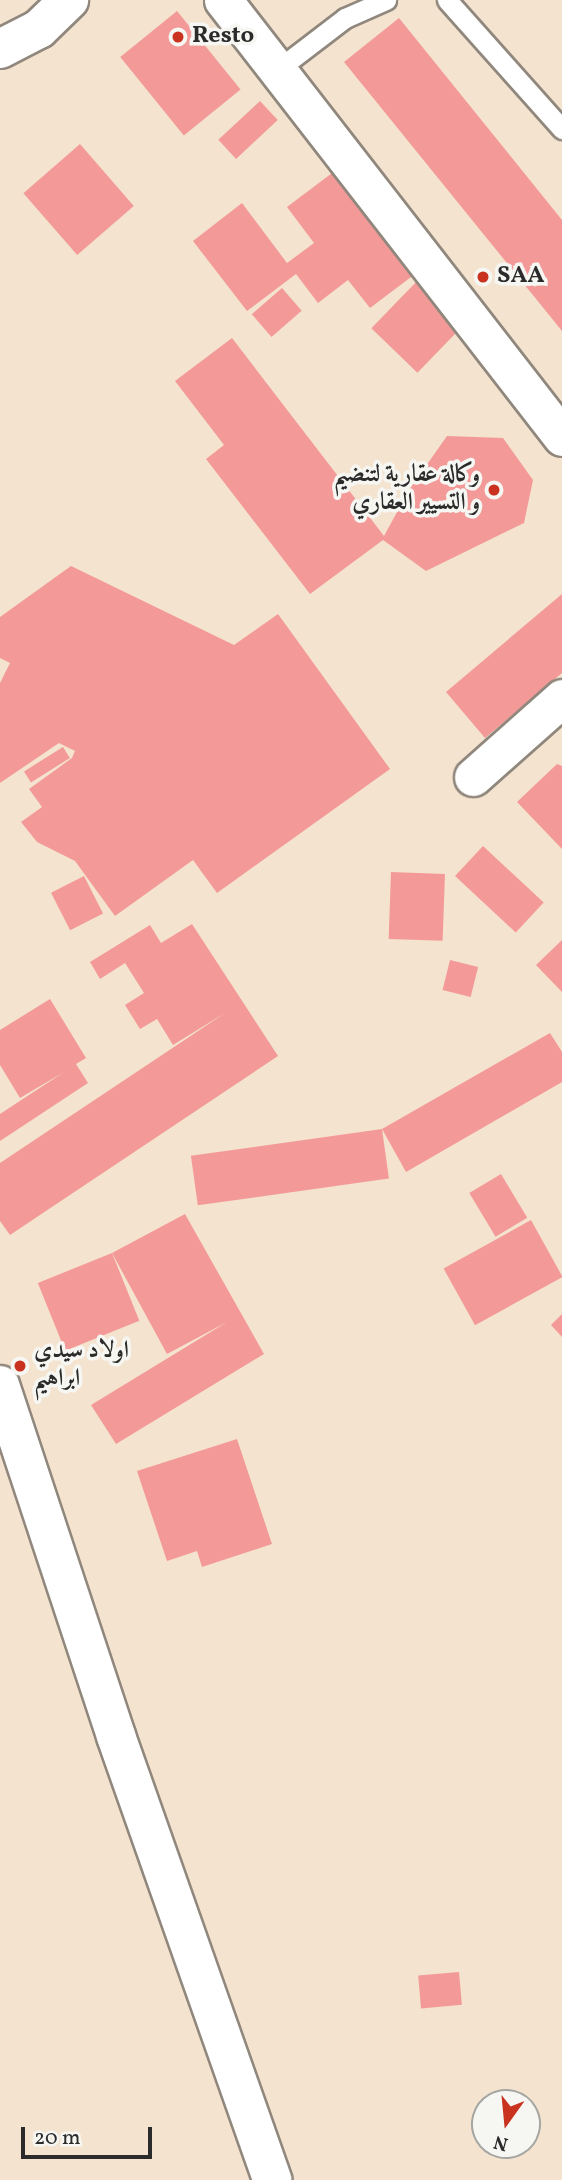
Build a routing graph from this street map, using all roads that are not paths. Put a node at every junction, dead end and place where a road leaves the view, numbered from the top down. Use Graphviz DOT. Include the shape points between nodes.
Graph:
graph roads {
  1 [pos="69,0"];
  2 [pos="223,0"];
  3 [pos="386,0"];
  4 [pos="447,0"];
  5 [pos="0,49"];
  6 [pos="277,70"];
  7 [pos="562,129"];
  8 [pos="562,437"];
  9 [pos="562,698"];
  10 [pos="473,777"];
  11 [pos="2,1399"];
  12 [pos="272,2180"];
  1 -- 5 [label="main road" via="39,29"];
  2 -- 6 [label="street"];
  3 -- 6 [label="lane" via="345,18"];
  4 -- 7 [label="lane"];
  6 -- 8 [label="street"];
  9 -- 10 [label="street"];
  11 -- 12 [label="main road"];
}
